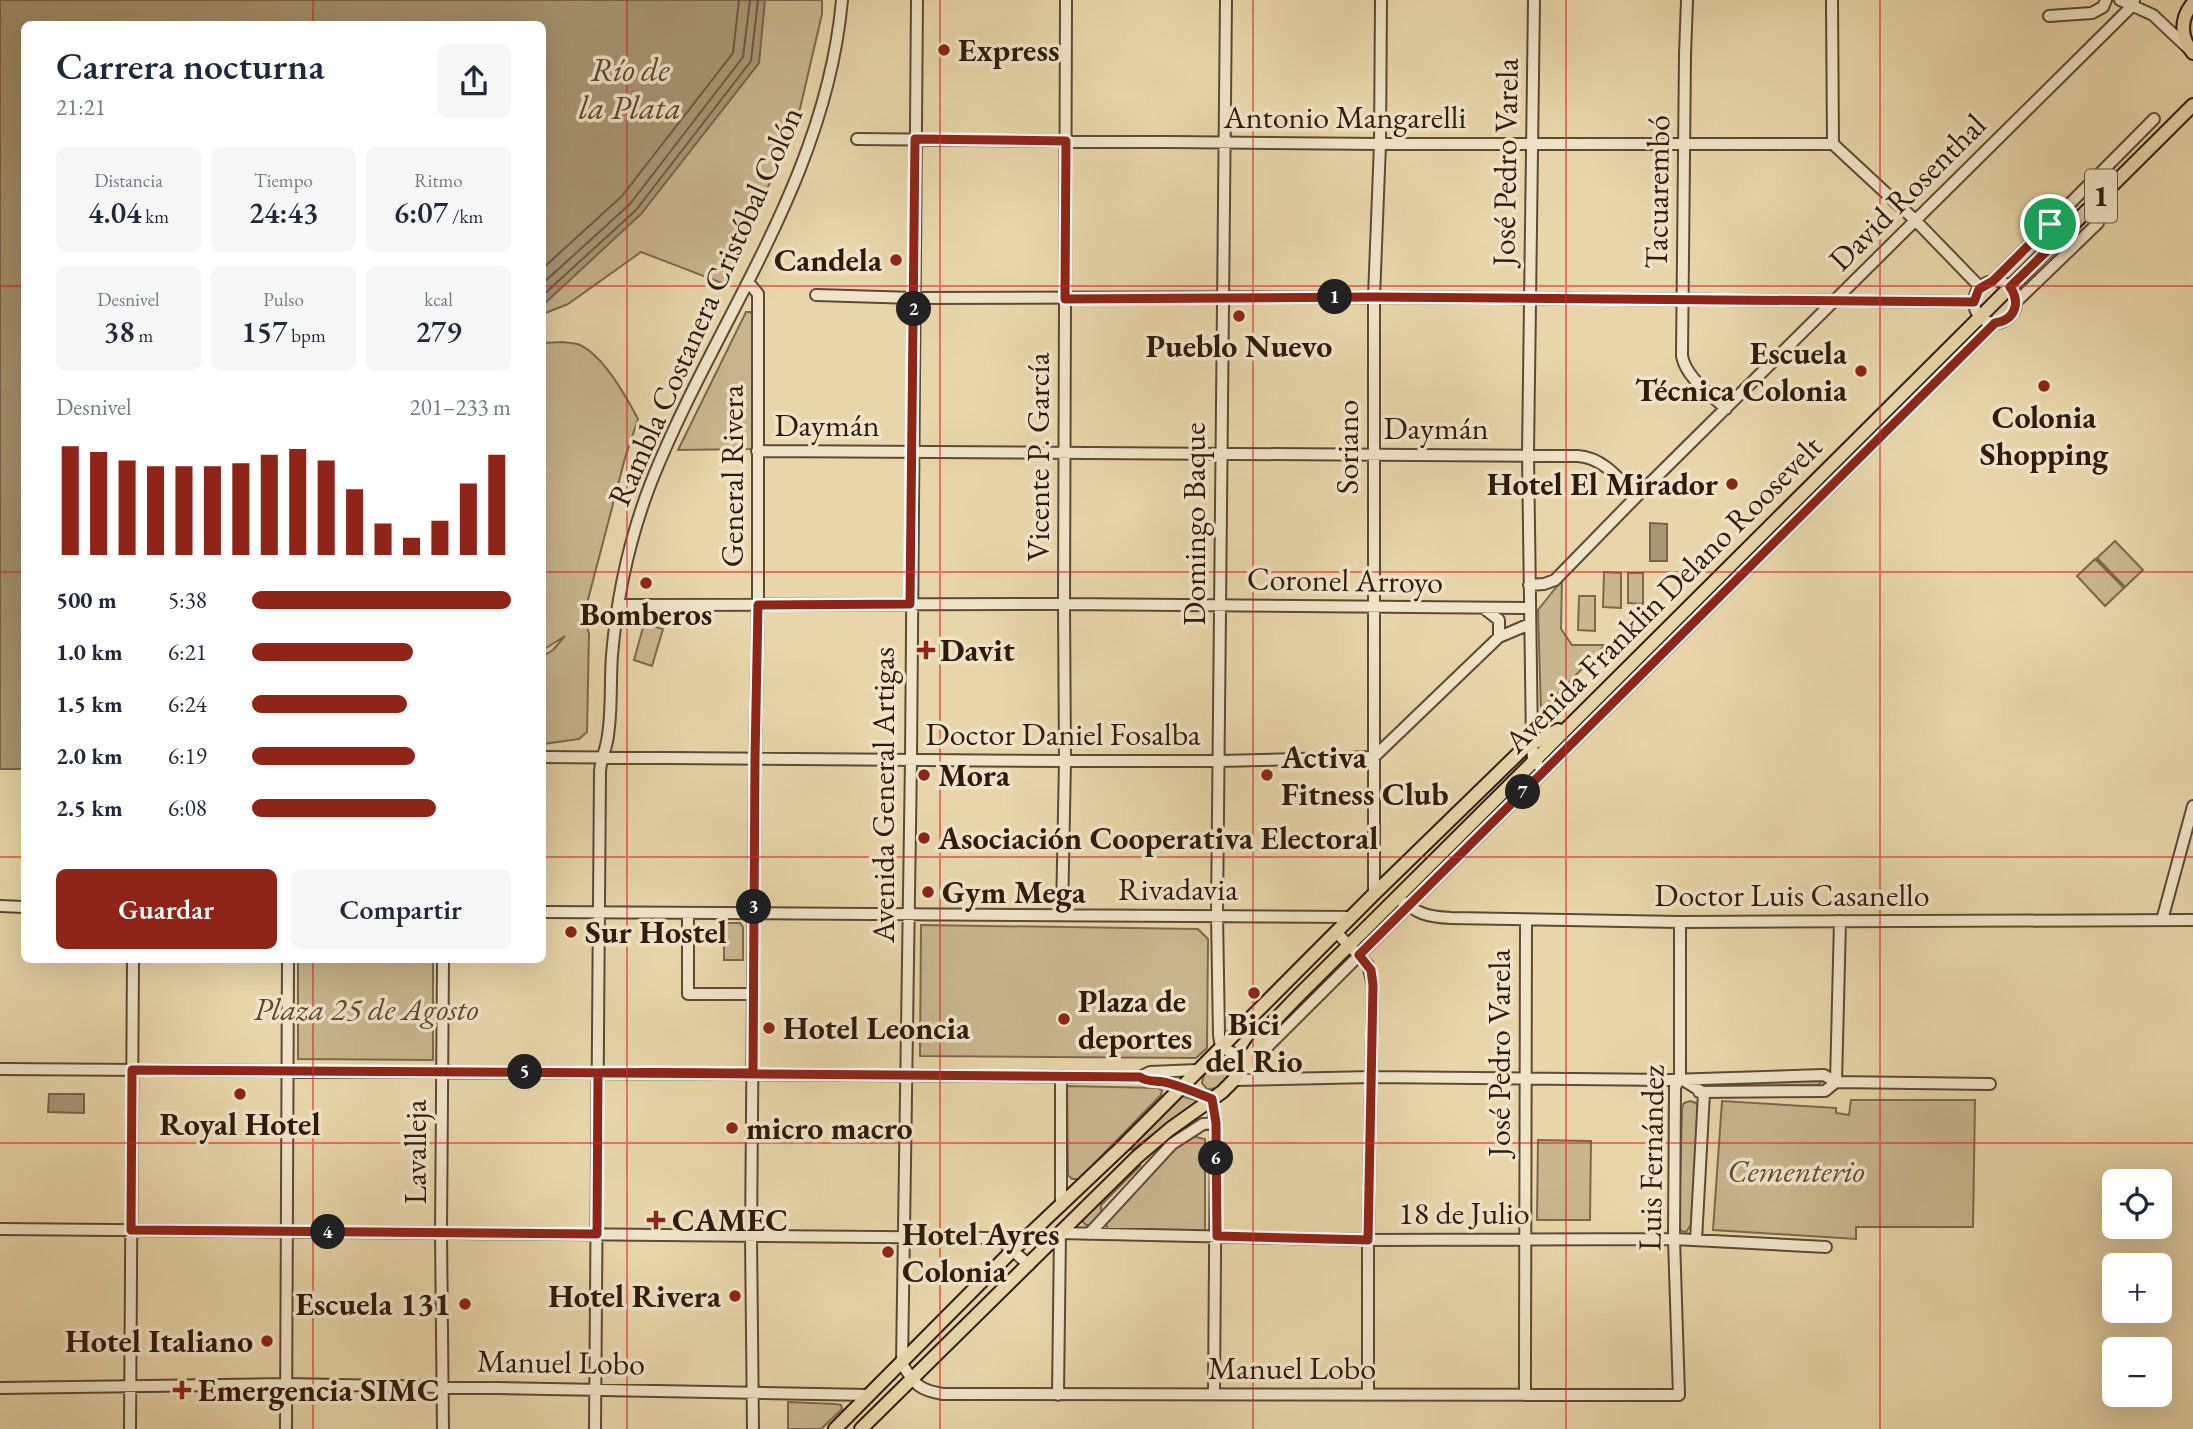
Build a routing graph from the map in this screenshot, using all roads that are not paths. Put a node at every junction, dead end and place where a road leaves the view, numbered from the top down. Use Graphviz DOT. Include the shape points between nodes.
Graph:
graph roads {
  1 [pos="842,0"];
  2 [pos="917,0"];
  3 [pos="1066,0"];
  4 [pos="1226,0"];
  5 [pos="1381,0"];
  6 [pos="1534,0"];
  7 [pos="1687,0"];
  8 [pos="1832,0"];
  9 [pos="2106,0"];
  10 [pos="2120,0"];
  11 [pos="2134,2"];
  12 [pos="2193,3"];
  13 [pos="2049,16"];
  14 [pos="2192,53"];
  15 [pos="2193,105"];
  16 [pos="2172,126"];
  17 [pos="857,139"];
  18 [pos="915,139"];
  19 [pos="1066,141"];
  20 [pos="1223,142"];
  21 [pos="1380,144"];
  22 [pos="1833,144"];
  23 [pos="2128,144"];
  24 [pos="1531,145"];
  25 [pos="1684,145"];
  26 [pos="2141,156"];
  27 [pos="2111,161"];
  28 [pos="2124,173"];
  29 [pos="2090,208"];
  30 [pos="1916,221"];
  31 [pos="2050,224"];
  32 [pos="2062,236"];
  33 [pos="2073,246"];
  34 [pos="1993,281"];
  35 [pos="749,283"];
  36 [pos="1980,287"];
  37 [pos="2010,287"];
  38 [pos="816,295"];
  39 [pos="1374,297"];
  40 [pos="914,298"];
  41 [pos="1221,298"];
  42 [pos="1065,299"];
  43 [pos="1530,299"];
  44 [pos="1682,299"];
  45 [pos="1835,301"];
  46 [pos="1974,302"];
  47 [pos="2016,302"];
  48 [pos="1980,317"];
  49 [pos="1995,323"];
  50 [pos="1905,391"];
  51 [pos="1916,401"];
  52 [pos="1726,409"];
  53 [pos="1864,432"];
  54 [pos="1875,442"];
  55 [pos="757,451"];
  56 [pos="912,452"];
  57 [pos="1221,452"];
  58 [pos="1064,453"];
  59 [pos="1373,454"];
  60 [pos="1528,454"];
  61 [pos="1636,497"];
  62 [pos="1529,585"];
  63 [pos="910,604"];
  64 [pos="1064,604"];
  65 [pos="1220,604"];
  66 [pos="758,605"];
  67 [pos="618,606"];
  68 [pos="1372,607"];
  69 [pos="1529,608"];
  70 [pos="1484,609"];
  71 [pos="1530,624"];
  72 [pos="1499,637"];
  73 [pos="1569,724"];
  74 [pos="1528,746"];
  75 [pos="546,757"];
  76 [pos="1374,757"];
  77 [pos="601,758"];
  78 [pos="755,759"];
  79 [pos="911,760"];
  80 [pos="1533,760"];
  81 [pos="1066,761"];
  82 [pos="1219,761"];
  83 [pos="1544,772"];
  84 [pos="2193,806"];
  85 [pos="1389,879"];
  86 [pos="1374,894"];
  87 [pos="1400,895"];
  88 [pos="0,906"];
  89 [pos="21,906"];
  90 [pos="1408,906"];
  91 [pos="546,912"];
  92 [pos="599,913"];
  93 [pos="688,913"];
  94 [pos="754,913"];
  95 [pos="909,914"];
  96 [pos="1062,915"];
  97 [pos="1217,915"];
  98 [pos="1352,917"];
  99 [pos="1526,920"];
  100 [pos="2162,920"];
  101 [pos="2193,920"];
  102 [pos="1840,921"];
  103 [pos="1680,922"];
  104 [pos="1336,932"];
  105 [pos="1349,945"];
  106 [pos="1359,955"];
  107 [pos="133,963"];
  108 [pos="288,963"];
  109 [pos="443,963"];
  110 [pos="753,995"];
  111 [pos="1221,1047"];
  112 [pos="1245,1067"];
  113 [pos="0,1069"];
  114 [pos="132,1070"];
  115 [pos="1198,1070"];
  116 [pos="287,1071"];
  117 [pos="442,1072"];
  118 [pos="598,1073"];
  119 [pos="753,1073"];
  120 [pos="906,1074"];
  121 [pos="1060,1076"];
  122 [pos="1140,1077"];
  123 [pos="1372,1077"];
  124 [pos="1282,1079"];
  125 [pos="1527,1079"];
  126 [pos="1234,1080"];
  127 [pos="1675,1082"];
  128 [pos="1836,1082"];
  129 [pos="1990,1084"];
  130 [pos="1181,1087"];
  131 [pos="1704,1093"];
  132 [pos="1212,1099"];
  133 [pos="1216,1123"];
  134 [pos="1061,1206"];
  135 [pos="1046,1220"];
  136 [pos="0,1229"];
  137 [pos="131,1230"];
  138 [pos="287,1232"];
  139 [pos="441,1233"];
  140 [pos="1060,1233"];
  141 [pos="597,1234"];
  142 [pos="1089,1234"];
  143 [pos="751,1236"];
  144 [pos="1217,1236"];
  145 [pos="904,1237"];
  146 [pos="1674,1239"];
  147 [pos="1368,1240"];
  148 [pos="1524,1240"];
  149 [pos="1696,1240"];
  150 [pos="1826,1247"];
  151 [pos="1013,1250"];
  152 [pos="1029,1265"];
  153 [pos="902,1363"];
  154 [pos="911,1378"];
  155 [pos="286,1384"];
  156 [pos="130,1385"];
  157 [pos="444,1387"];
  158 [pos="0,1388"];
  159 [pos="596,1389"];
  160 [pos="752,1391"];
  161 [pos="1214,1393"];
  162 [pos="869,1395"];
  163 [pos="1058,1395"];
  164 [pos="1368,1395"];
  165 [pos="1525,1395"];
  166 [pos="1679,1395"];
  167 [pos="130,1429"];
  168 [pos="286,1429"];
  169 [pos="443,1429"];
  170 [pos="595,1429"];
  171 [pos="753,1429"];
  172 [pos="835,1429"];
  173 [pos="860,1429"];
  1 -- 35 [label="street, Rambla Costanera Cristóbal Colón" via="837,49 818,123 788,203"];
  2 -- 18 [label="street, Avenida General Artigas"];
  3 -- 19 [label="street, Vicente P. García"];
  4 -- 20 [label="street, Domingo Baque"];
  5 -- 21 [label="street, Soriano"];
  6 -- 24 [label="street, José Pedro Varela"];
  7 -- 25 [label="street, Tacuarembó"];
  8 -- 22 [label="street"];
  9 -- 13 [label="street" via="2092,13"];
  10 -- 11 [label="street"];
  11 -- 14 [label="street"];
  11 -- 30 [label="street, David Rosenthal"];
  12 -- 14 [label="main road" via="2183,26"];
  15 -- 16 [label="main road, Avenida Franklin Delano Roosevelt / 1"];
  16 -- 23 [label="street" via="2160,129 2151,121"];
  16 -- 26 [label="main road, Avenida Franklin Delano Roosevelt / 1"];
  17 -- 18 [label="street, Antonio Mangarelli"];
  18 -- 19 [label="street, Antonio Mangarelli"];
  18 -- 40 [label="street, Avenida General Artigas"];
  19 -- 20 [label="street, Antonio Mangarelli"];
  19 -- 42 [label="street, Vicente P. García"];
  20 -- 21 [label="street, Antonio Mangarelli"];
  20 -- 41 [label="street, Domingo Baque"];
  21 -- 24 [label="street, Antonio Mangarelli"];
  21 -- 39 [label="street, Soriano"];
  22 -- 25 [label="street, Antonio Mangarelli"];
  22 -- 30 [label="street"];
  23 -- 26 [label="street"];
  23 -- 27 [label="street"];
  24 -- 25 [label="street, Antonio Mangarelli"];
  24 -- 43 [label="street, José Pedro Varela"];
  25 -- 44 [label="street, Tacuarembó"];
  26 -- 28 [label="main road, Avenida Franklin Delano Roosevelt / 1"];
  27 -- 28 [label="street"];
  27 -- 31 [label="street"];
  28 -- 29 [label="main road, Avenida Franklin Delano Roosevelt / 1"];
  29 -- 32 [label="main road, Avenida Franklin Delano Roosevelt / 1"];
  29 -- 33 [label="street" via="2098,223"];
  30 -- 36 [label="street"];
  30 -- 45 [label="street, David Rosenthal"];
  31 -- 32 [label="street"];
  31 -- 34 [label="street"];
  32 -- 33 [label="street"];
  32 -- 37 [label="main road, Avenida Franklin Delano Roosevelt / 1"];
  33 -- 47 [label="street"];
  34 -- 36 [label="street"];
  34 -- 37 [label="street"];
  35 -- 55 [label="street, General Rivera" via="758,294"];
  35 -- 67 [label="street, Rambla Costanera Cristóbal Colón" via="651,483"];
  36 -- 46 [label="street"];
  37 -- 47 [label="street"];
  37 -- 48 [label="main road, Avenida Franklin Delano Roosevelt / 1"];
  38 -- 40 [label="street"];
  39 -- 41 [label="street"];
  39 -- 43 [label="street"];
  39 -- 59 [label="street, Soriano"];
  40 -- 42 [label="street"];
  40 -- 56 [label="street, Avenida General Artigas"];
  41 -- 42 [label="street"];
  41 -- 57 [label="street, Domingo Baque"];
  42 -- 58 [label="street, Vicente P. García"];
  43 -- 44 [label="street"];
  43 -- 60 [label="street, José Pedro Varela"];
  44 -- 45 [label="street"];
  44 -- 52 [label="street, Tacuarembó" via="1683,363"];
  45 -- 46 [label="street"];
  45 -- 52 [label="street, David Rosenthal"];
  46 -- 48 [label="street"];
  47 -- 49 [label="street" via="2010,317"];
  48 -- 49 [label="street"];
  48 -- 50 [label="main road, Avenida Franklin Delano Roosevelt / 1"];
  49 -- 51 [label="street"];
  50 -- 51 [label="street"];
  50 -- 53 [label="main road, Avenida Franklin Delano Roosevelt / 1"];
  51 -- 54 [label="street"];
  52 -- 61 [label="street, David Rosenthal"];
  53 -- 54 [label="street"];
  53 -- 73 [label="main road, Avenida Franklin Delano Roosevelt / 1"];
  54 -- 83 [label="street"];
  55 -- 56 [label="street, Daymán"];
  55 -- 66 [label="street, General Rivera"];
  56 -- 58 [label="street, Daymán"];
  56 -- 63 [label="street, Avenida General Artigas"];
  57 -- 58 [label="street, Daymán"];
  57 -- 59 [label="street, Daymán"];
  57 -- 65 [label="street, Domingo Baque"];
  58 -- 64 [label="street, Vicente P. García"];
  59 -- 60 [label="street, Daymán"];
  59 -- 68 [label="street, Soriano"];
  60 -- 61 [label="street, Daymán" via="1594,458"];
  60 -- 62 [label="street, José Pedro Varela"];
  61 -- 62 [label="street, David Rosenthal" via="1555,580"];
  62 -- 69 [label="street, José Pedro Varela"];
  63 -- 64 [label="street, Coronel Arroyo"];
  63 -- 66 [label="street, Coronel Arroyo"];
  63 -- 79 [label="street, Avenida General Artigas"];
  64 -- 65 [label="street, Coronel Arroyo"];
  64 -- 81 [label="street, Vicente P. García"];
  65 -- 68 [label="street, Coronel Arroyo"];
  65 -- 82 [label="street, Domingo Baque"];
  66 -- 67 [label="street, Coronel Arroyo"];
  66 -- 78 [label="street, General Rivera"];
  67 -- 77 [label="street, Rambla Costanera Cristóbal Colón" via="608,737"];
  68 -- 70 [label="street, Coronel Arroyo"];
  68 -- 76 [label="street, Soriano"];
  69 -- 70 [label="street, Coronel Arroyo"];
  69 -- 71 [label="street, José Pedro Varela"];
  70 -- 72 [label="street, Coronel Arroyo" via="1499,620"];
  71 -- 72 [label="street"];
  71 -- 74 [label="street, José Pedro Varela"];
  72 -- 76 [label="street"];
  73 -- 74 [label="main road, 1"];
  73 -- 80 [label="main road, Avenida Franklin Delano Roosevelt / 1"];
  74 -- 80 [label="street, José Pedro Varela"];
  74 -- 85 [label="main road, Avenida Franklin Delano Roosevelt / 1"];
  75 -- 77 [label="street, Doctor Daniel Fosalba"];
  76 -- 82 [label="street, Doctor Daniel Fosalba"];
  76 -- 86 [label="street, Soriano"];
  77 -- 78 [label="street, Doctor Daniel Fosalba"];
  77 -- 92 [label="street, Rambla Costanera Cristóbal Colón"];
  78 -- 79 [label="street, Doctor Daniel Fosalba"];
  78 -- 94 [label="street, General Rivera"];
  79 -- 81 [label="street, Doctor Daniel Fosalba"];
  79 -- 95 [label="street, Avenida General Artigas"];
  80 -- 83 [label="street"];
  80 -- 87 [label="main road, Avenida Franklin Delano Roosevelt / 1"];
  81 -- 82 [label="street, Doctor Daniel Fosalba"];
  81 -- 96 [label="street, Vicente P. García"];
  82 -- 97 [label="street, Domingo Baque"];
  83 -- 90 [label="street"];
  84 -- 100 [label="street"];
  85 -- 86 [label="main road, Avenida Franklin Delano Roosevelt / 1"];
  85 -- 87 [label="street, Doctor Luis Casanello"];
  86 -- 98 [label="main road, Avenida Franklin Delano Roosevelt / 1"];
  87 -- 90 [label="street, Doctor Luis Casanello"];
  87 -- 105 [label="main road, Avenida Franklin Delano Roosevelt / 1"];
  88 -- 89 [label="street"];
  90 -- 99 [label="street, Doctor Luis Casanello" via="1432,917"];
  90 -- 106 [label="street"];
  91 -- 92 [label="street, Rivadavia"];
  92 -- 93 [label="street, Rivadavia"];
  92 -- 118 [label="street, Rambla Costanera Cristóbal Colón"];
  93 -- 94 [label="street, Rivadavia"];
  93 -- 110 [label="street" via="688,994"];
  94 -- 95 [label="street, Rivadavia"];
  94 -- 110 [label="street, General Rivera"];
  95 -- 96 [label="street, Rivadavia"];
  95 -- 120 [label="street, Avenida General Artigas"];
  96 -- 97 [label="street, Rivadavia"];
  97 -- 98 [label="street, Rivadavia"];
  97 -- 111 [label="street, Domingo Baque"];
  98 -- 104 [label="main road, Avenida Franklin Delano Roosevelt / 1"];
  99 -- 103 [label="street, Doctor Luis Casanello"];
  99 -- 125 [label="street, José Pedro Varela"];
  100 -- 101 [label="street, Doctor Luis Casanello"];
  100 -- 102 [label="street, Doctor Luis Casanello"];
  102 -- 103 [label="street, Doctor Luis Casanello"];
  102 -- 128 [label="street"];
  103 -- 127 [label="street, Luis Fernández"];
  104 -- 105 [label="street"];
  104 -- 111 [label="main road, Avenida Franklin Delano Roosevelt / 1"];
  105 -- 106 [label="street"];
  105 -- 112 [label="main road, Avenida Franklin Delano Roosevelt / 1" via="1272,1023"];
  106 -- 112 [label="street"];
  106 -- 123 [label="street" via="1372,976"];
  107 -- 114 [label="street"];
  108 -- 116 [label="street"];
  109 -- 117 [label="street, Lavalleja"];
  110 -- 119 [label="street, General Rivera"];
  111 -- 112 [label="street"];
  111 -- 115 [label="main road, Avenida Franklin Delano Roosevelt / 1"];
  112 -- 124 [label="street"];
  112 -- 126 [label="main road, Avenida Franklin Delano Roosevelt / 1"];
  113 -- 114 [label="street"];
  114 -- 116 [label="street"];
  114 -- 137 [label="street"];
  115 -- 122 [label="street" via="1150,1072"];
  115 -- 130 [label="main road, 1"];
  116 -- 117 [label="street"];
  116 -- 138 [label="street"];
  117 -- 118 [label="street"];
  117 -- 139 [label="street, Lavalleja"];
  118 -- 119 [label="street"];
  118 -- 141 [label="street, Rambla Costanera Cristóbal Colón"];
  119 -- 120 [label="street"];
  119 -- 143 [label="street, General Rivera"];
  120 -- 121 [label="street"];
  120 -- 145 [label="street, Avenida General Artigas"];
  121 -- 122 [label="street"];
  121 -- 134 [label="street"];
  122 -- 130 [label="street"];
  123 -- 124 [label="street"];
  123 -- 125 [label="street"];
  123 -- 147 [label="street"];
  124 -- 126 [label="street"];
  125 -- 127 [label="street"];
  125 -- 148 [label="street, José Pedro Varela"];
  126 -- 132 [label="main road, Avenida Franklin Delano Roosevelt / 1"];
  127 -- 128 [label="street" via="1824,1075"];
  127 -- 131 [label="street"];
  127 -- 146 [label="street, Luis Fernández"];
  128 -- 129 [label="street"];
  128 -- 131 [label="street" via="1825,1091"];
  130 -- 132 [label="street"];
  130 -- 134 [label="main road, 1"];
  131 -- 149 [label="street"];
  132 -- 133 [label="street"];
  132 -- 140 [label="main road, 1" via="1138,1157"];
  133 -- 142 [label="street" via="1203,1124 1172,1144"];
  133 -- 144 [label="street"];
  134 -- 135 [label="main road, 1"];
  135 -- 140 [label="street"];
  135 -- 151 [label="main road, 1"];
  136 -- 137 [label="street"];
  137 -- 138 [label="street"];
  137 -- 156 [label="street"];
  138 -- 139 [label="street"];
  138 -- 155 [label="street"];
  139 -- 141 [label="street"];
  139 -- 157 [label="street, Lavalleja"];
  140 -- 142 [label="street, 18 de Julio"];
  140 -- 152 [label="main road, 1"];
  140 -- 163 [label="street"];
  141 -- 143 [label="street"];
  141 -- 159 [label="street, Rambla Costanera Cristóbal Colón"];
  142 -- 144 [label="street, 18 de Julio"];
  143 -- 145 [label="street"];
  143 -- 160 [label="street, General Rivera"];
  144 -- 147 [label="street, 18 de Julio"];
  144 -- 161 [label="street"];
  145 -- 151 [label="street" via="994,1238"];
  145 -- 153 [label="street, Avenida General Artigas"];
  146 -- 148 [label="street, 18 de Julio"];
  146 -- 149 [label="street, 18 de Julio"];
  146 -- 166 [label="street, Luis Fernández"];
  147 -- 148 [label="street, 18 de Julio"];
  147 -- 164 [label="street"];
  148 -- 165 [label="street, José Pedro Varela"];
  149 -- 150 [label="street, 18 de Julio"];
  151 -- 152 [label="street"];
  151 -- 153 [label="main road, 1"];
  152 -- 154 [label="main road, 1"];
  153 -- 154 [label="street"];
  153 -- 162 [label="main road, 1"];
  154 -- 163 [label="street, Manuel Lobo" via="925,1391 943,1394"];
  154 -- 173 [label="main road, 1"];
  155 -- 156 [label="street, Manuel Lobo"];
  155 -- 157 [label="street, Manuel Lobo"];
  155 -- 168 [label="street"];
  156 -- 158 [label="street, Manuel Lobo"];
  156 -- 167 [label="street"];
  157 -- 159 [label="street, Manuel Lobo"];
  157 -- 169 [label="street, Lavalleja"];
  159 -- 160 [label="street, Manuel Lobo"];
  159 -- 170 [label="street, Rambla Costanera Cristóbal Colón"];
  160 -- 162 [label="street, Manuel Lobo"];
  160 -- 171 [label="street, General Rivera"];
  161 -- 163 [label="street, Manuel Lobo"];
  161 -- 164 [label="street, Manuel Lobo"];
  162 -- 172 [label="main road, 1"];
  164 -- 165 [label="street, Manuel Lobo"];
  165 -- 166 [label="street, Manuel Lobo"];
}
